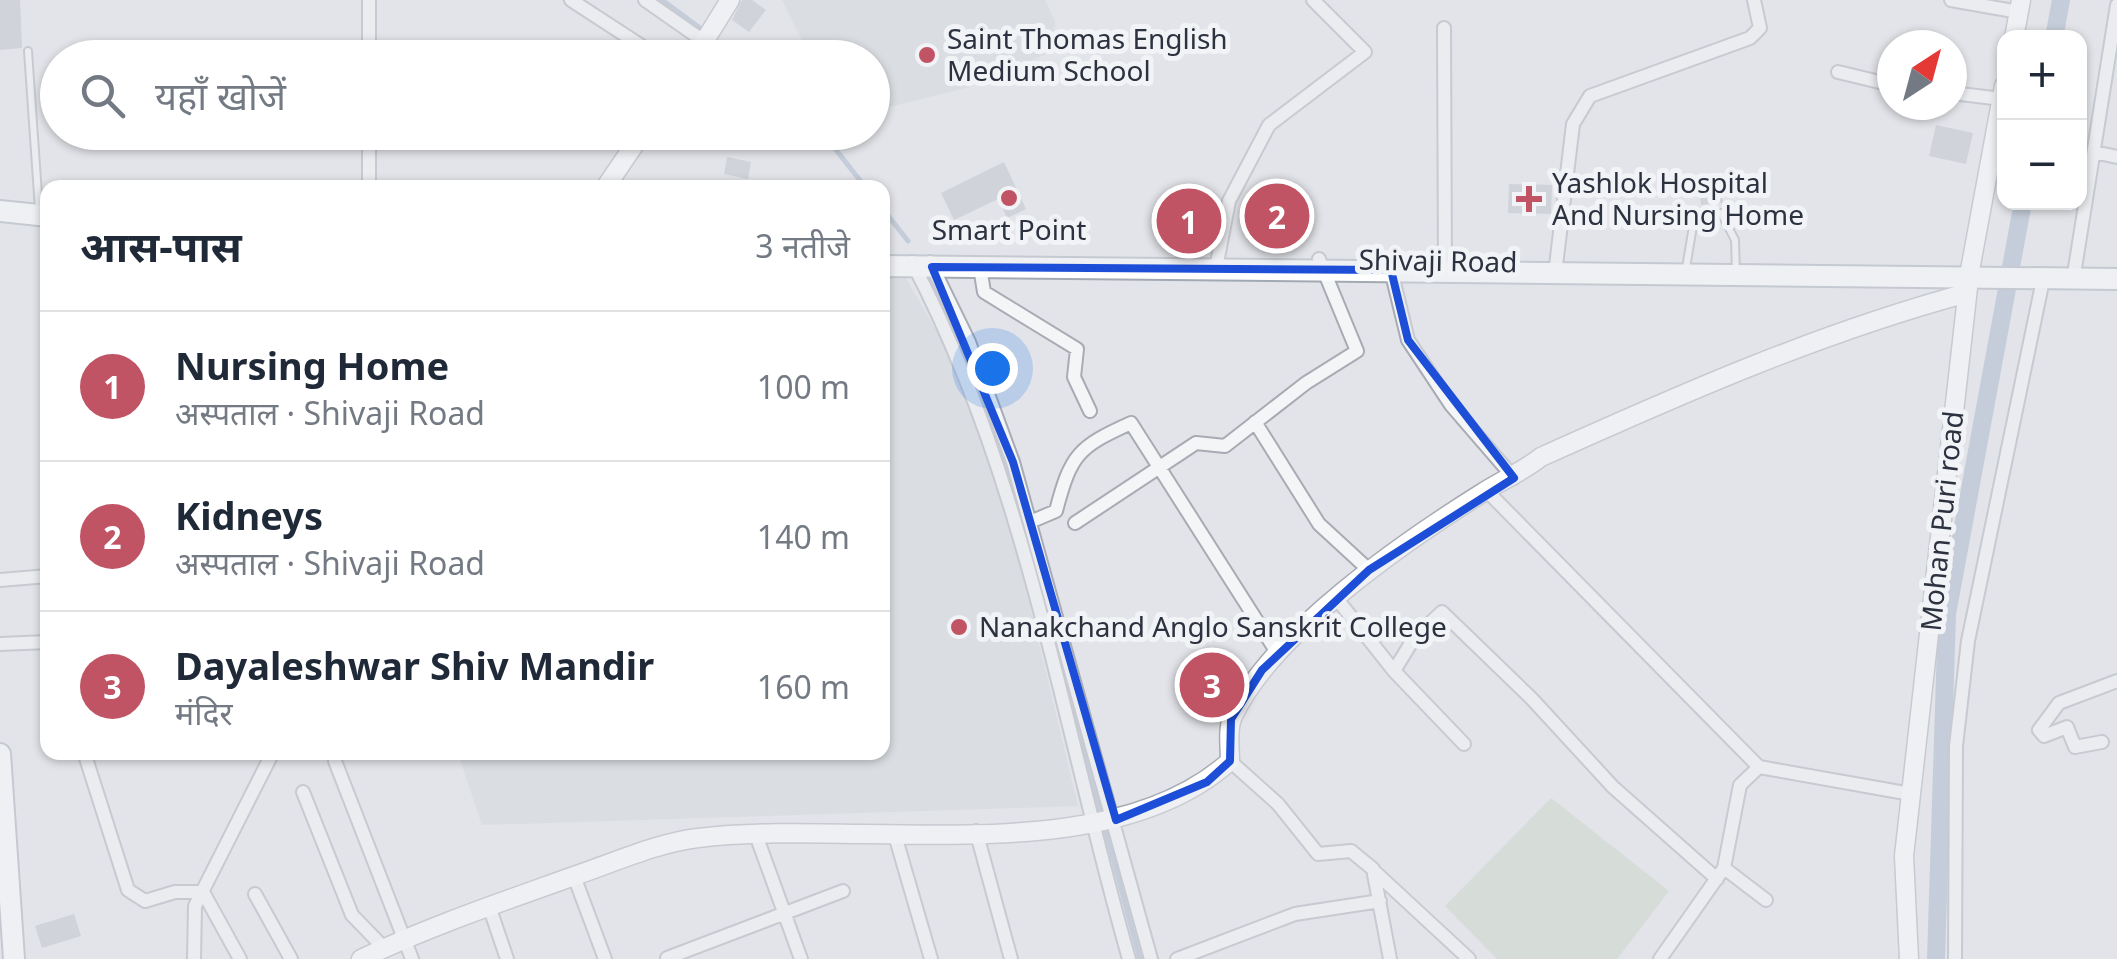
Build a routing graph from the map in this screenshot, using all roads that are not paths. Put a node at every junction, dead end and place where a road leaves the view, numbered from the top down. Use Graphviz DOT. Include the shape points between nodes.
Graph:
graph roads {
  1 [pos="369,0"];
  2 [pos="571,0"];
  3 [pos="645,0"];
  4 [pos="730,0"];
  5 [pos="1754,0"];
  6 [pos="1951,0"];
  7 [pos="1317,1"];
  8 [pos="2117,5"];
  9 [pos="2020,6"];
  10 [pos="1444,28"];
  11 [pos="369,40"];
  12 [pos="632,40"];
  13 [pos="706,40"];
  14 [pos="28,51"];
  15 [pos="1838,72"];
  16 [pos="1877,81"];
  17 [pos="1967,93"];
  18 [pos="1997,93"];
  19 [pos="1999,120"];
  20 [pos="369,150"];
  21 [pos="630,150"];
  22 [pos="2094,152"];
  23 [pos="2117,157"];
  24 [pos="40,180"];
  25 [pos="369,180"];
  26 [pos="611,180"];
  27 [pos="0,211"];
  28 [pos="40,218"];
  29 [pos="40,219"];
  30 [pos="0,220"];
  31 [pos="890,257"];
  32 [pos="921,262"];
  33 [pos="1217,263"];
  34 [pos="1319,264"];
  35 [pos="890,265"];
  36 [pos="1445,266"];
  37 [pos="980,267"];
  38 [pos="1556,268"];
  39 [pos="2075,268"];
  40 [pos="2117,268"];
  41 [pos="1391,270"];
  42 [pos="1686,270"];
  43 [pos="1736,270"];
  44 [pos="2041,274"];
  45 [pos="1978,278"];
  46 [pos="2117,279"];
  47 [pos="1090,412"];
  48 [pos="1256,422"];
  49 [pos="1157,469"];
  50 [pos="1514,478"];
  51 [pos="1486,490"];
  52 [pos="1030,522"];
  53 [pos="1075,523"];
  54 [pos="1369,570"];
  55 [pos="40,577"];
  56 [pos="0,580"];
  57 [pos="1337,599"];
  58 [pos="40,642"];
  59 [pos="0,644"];
  60 [pos="1278,654"];
  61 [pos="1394,670"];
  62 [pos="2117,681"];
  63 [pos="2102,742"];
  64 [pos="1464,744"];
  65 [pos="0,754"];
  66 [pos="87,760"];
  67 [pos="269,760"];
  68 [pos="334,761"];
  69 [pos="1230,761"];
  70 [pos="1759,768"];
  71 [pos="304,792"];
  72 [pos="1911,794"];
  73 [pos="1104,822"];
  74 [pos="976,831"];
  75 [pos="894,832"];
  76 [pos="756,835"];
  77 [pos="1372,869"];
  78 [pos="1721,874"];
  79 [pos="574,876"];
  80 [pos="202,892"];
  81 [pos="843,892"];
  82 [pos="255,894"];
  83 [pos="1766,900"];
  84 [pos="1380,901"];
  85 [pos="489,906"];
  86 [pos="784,914"];
  87 [pos="400,951"];
  88 [pos="667,958"];
  89 [pos="14,959"];
  90 [pos="194,959"];
  91 [pos="240,959"];
  92 [pos="292,959"];
  93 [pos="362,959"];
  94 [pos="506,959"];
  95 [pos="604,959"];
  96 [pos="801,959"];
  97 [pos="930,959"];
  98 [pos="1011,959"];
  99 [pos="1129,959"];
  100 [pos="1151,959"];
  101 [pos="1177,959"];
  102 [pos="1390,959"];
  103 [pos="1469,959"];
  104 [pos="1660,959"];
  105 [pos="1909,959"];
  106 [pos="1955,959"];
  1 -- 11 [label="street"];
  2 -- 12 [label="street"];
  3 -- 13 [label="street"];
  4 -- 13 [label="street"];
  5 -- 38 [label="street" via="1760,28 1750,38 1590,96 1573,124"];
  6 -- 9 [label="street"];
  7 -- 33 [label="street" via="1365,52 1269,125 1228,201"];
  8 -- 22 [label="street"];
  10 -- 36 [label="street"];
  14 -- 24 [label="lane"];
  15 -- 16 [label="street"];
  17 -- 18 [label="street"];
  19 -- 45 [label="street, Mohan Puri road"];
  20 -- 25 [label="street"];
  21 -- 26 [label="street"];
  22 -- 23 [label="street"];
  22 -- 39 [label="street"];
  27 -- 28 [label="main road"];
  29 -- 30 [label="main road"];
  31 -- 32 [label="main road, Shivaji Road"];
  32 -- 33 [label="main road, Shivaji Road"];
  32 -- 35 [label="main road"];
  32 -- 37 [label="main road"];
  32 -- 52 [label="street" via="990,395"];
  32 -- 73 [label="street" via="1008,488"];
  33 -- 34 [label="main road, Shivaji Road"];
  33 -- 37 [label="main road"];
  34 -- 36 [label="main road, Shivaji Road"];
  34 -- 41 [label="main road"];
  34 -- 48 [label="street" via="1357,351"];
  36 -- 38 [label="main road, Shivaji Road"];
  36 -- 41 [label="main road"];
  37 -- 47 [label="street" via="984,292 1078,349 1074,377"];
  38 -- 42 [label="main road, Shivaji Road"];
  39 -- 40 [label="main road"];
  39 -- 44 [label="main road"];
  41 -- 50 [label="street" via="1408,340 1452,406"];
  42 -- 43 [label="main road, Shivaji Road"];
  42 -- 43 [label="lane" via="1694,220 1702,212 1721,214 1730,224"];
  43 -- 45 [label="main road, Shivaji Road"];
  44 -- 45 [label="main road, Shivaji Road"];
  44 -- 46 [label="main road"];
  44 -- 106 [label="street" via="1968,641 1956,746"];
  45 -- 50 [label="street" via="1739,369 1541,458"];
  45 -- 72 [label="street, Mohan Puri road"];
  48 -- 49 [label="street" via="1225,446 1196,443"];
  48 -- 54 [label="street" via="1319,524"];
  49 -- 52 [label="street" via="1131,423 1087,443 1068,464 1056,511"];
  49 -- 53 [label="street"];
  49 -- 60 [label="street"];
  50 -- 51 [label="street"];
  51 -- 54 [label="street"];
  51 -- 70 [label="street"];
  52 -- 73 [label="street"];
  54 -- 57 [label="street"];
  55 -- 56 [label="street"];
  57 -- 60 [label="street"];
  57 -- 61 [label="street"];
  58 -- 59 [label="street"];
  60 -- 69 [label="street" via="1231,719"];
  61 -- 64 [label="street"];
  61 -- 78 [label="street" via="1442,612 1613,787"];
  62 -- 63 [label="street" via="2060,702 2039,730 2044,736 2067,726 2075,747"];
  65 -- 89 [label="main road"];
  66 -- 80 [label="street" via="128,890 145,901"];
  67 -- 80 [label="street"];
  68 -- 87 [label="street"];
  69 -- 73 [label="street" via="1207,782"];
  69 -- 77 [label="street" via="1278,804 1318,854 1351,851"];
  70 -- 72 [label="street"];
  70 -- 78 [label="street" via="1740,785"];
  71 -- 87 [label="street" via="352,915"];
  72 -- 105 [label="street, Mohan Puri road" via="1904,856"];
  73 -- 74 [label="street"];
  73 -- 99 [label="street"];
  73 -- 100 [label="street"];
  74 -- 75 [label="street"];
  74 -- 98 [label="street"];
  75 -- 76 [label="street"];
  75 -- 97 [label="street"];
  76 -- 79 [label="street" via="695,838"];
  76 -- 86 [label="street"];
  77 -- 84 [label="street"];
  77 -- 103 [label="street"];
  78 -- 83 [label="street"];
  78 -- 104 [label="street"];
  79 -- 85 [label="street"];
  79 -- 95 [label="street"];
  80 -- 90 [label="street"];
  80 -- 91 [label="street"];
  81 -- 86 [label="street"];
  82 -- 92 [label="street"];
  84 -- 101 [label="street" via="1295,914"];
  84 -- 102 [label="street"];
  85 -- 87 [label="street" via="451,918"];
  85 -- 94 [label="street"];
  86 -- 88 [label="street"];
  86 -- 96 [label="street"];
  87 -- 93 [label="street"];
}
